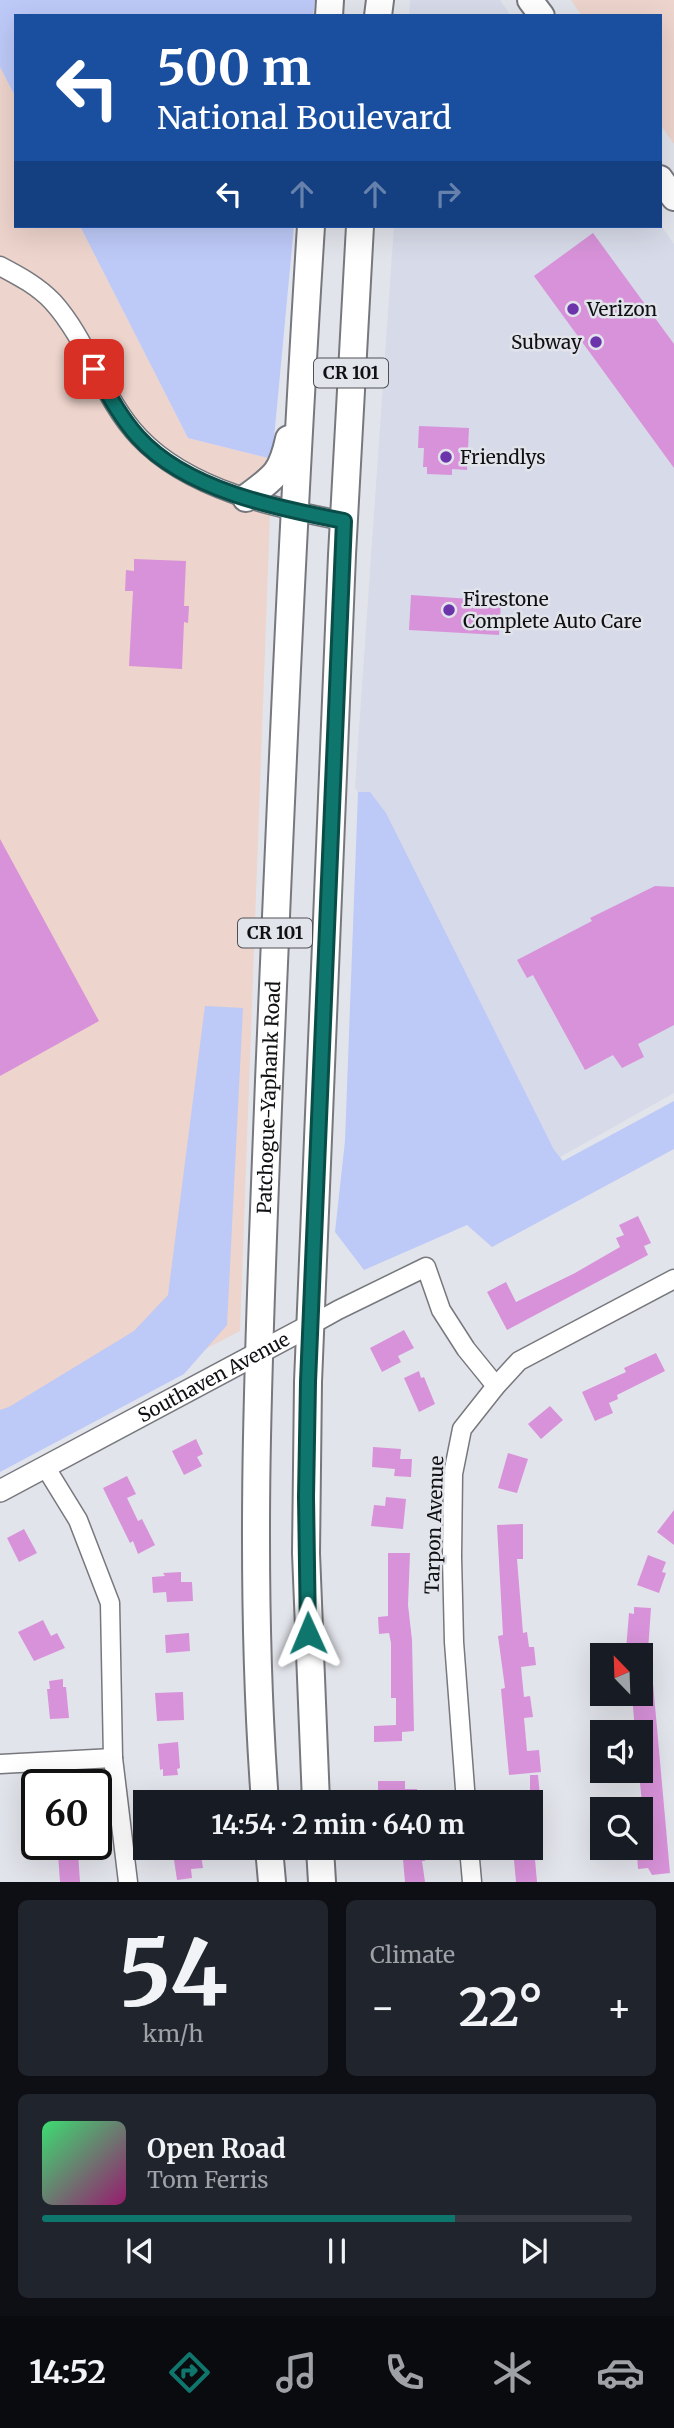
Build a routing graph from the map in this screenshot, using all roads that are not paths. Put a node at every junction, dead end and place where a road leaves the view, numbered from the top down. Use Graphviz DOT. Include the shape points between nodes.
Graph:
graph roads {
  1 [pos="662,181"];
  2 [pos="674,198"];
  3 [pos="312,228"];
  4 [pos="360,228"];
  5 [pos="0,267"];
  6 [pos="301,379"];
  7 [pos="246,498"];
  8 [pos="294,512"];
  9 [pos="344,521"];
  10 [pos="674,1279"];
  11 [pos="311,1325"];
  12 [pos="259,1353"];
  13 [pos="496,1386"];
  14 [pos="46,1468"];
  15 [pos="0,1491"];
  16 [pos="113,1758"];
  17 [pos="0,1764"];
  18 [pos="265,1790"];
  19 [pos="316,1790"];
  20 [pos="465,1790"];
  21 [pos="270,1860"];
  22 [pos="321,1860"];
  23 [pos="470,1860"];
  24 [pos="128,1882"];
  25 [pos="272,1882"];
  26 [pos="322,1882"];
  27 [pos="472,1882"];
  1 -- 2 [label="main road"];
  3 -- 6 [label="main road, Patchogue-Yaphank Road / CR 101"];
  4 -- 9 [label="main road, CR 101"];
  5 -- 7 [label="street" via="39,290 57,308 138,437 175,467"];
  6 -- 7 [label="main road" via="281,467"];
  6 -- 8 [label="main road, Patchogue-Yaphank Road / CR 101"];
  7 -- 8 [label="street"];
  8 -- 9 [label="street"];
  8 -- 12 [label="main road, Patchogue-Yaphank Road / CR 101"];
  9 -- 11 [label="main road, CR 101"];
  10 -- 13 [label="street, Tarpon Avenue" via="520,1361"];
  11 -- 12 [label="street, Southaven Avenue"];
  11 -- 13 [label="street, Southaven Avenue" via="426,1267 441,1310"];
  11 -- 19 [label="main road, CR 101" via="306,1553"];
  12 -- 14 [label="street, Southaven Avenue"];
  12 -- 18 [label="main road, Patchogue-Yaphank Road / CR 101" via="256,1580"];
  13 -- 20 [label="street, Tarpon Avenue" via="462,1429 453,1474 454,1642"];
  14 -- 15 [label="street, Southaven Avenue"];
  14 -- 16 [label="street" via="78,1521 110,1603"];
  16 -- 17 [label="street"];
  16 -- 24 [label="street"];
  21 -- 25 [label="main road"];
  22 -- 26 [label="main road"];
  23 -- 27 [label="street"];
}
